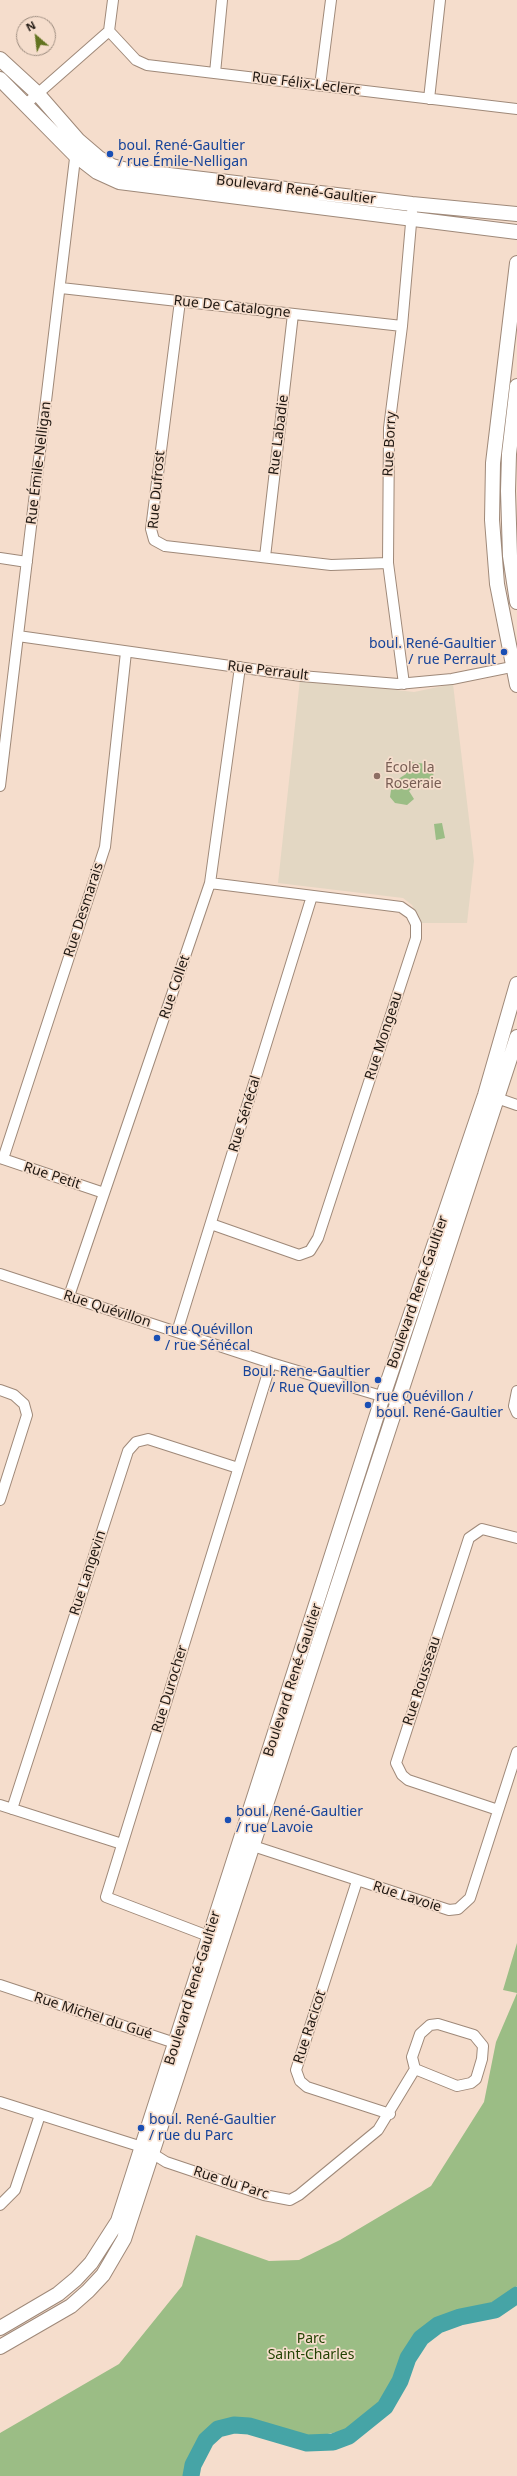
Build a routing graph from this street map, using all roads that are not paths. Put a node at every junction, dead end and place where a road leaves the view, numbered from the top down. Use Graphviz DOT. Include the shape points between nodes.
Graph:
graph roads {
  1 [pos="113,0"];
  2 [pos="222,0"];
  3 [pos="331,0"];
  4 [pos="440,0"];
  5 [pos="109,32"];
  6 [pos="0,59"];
  7 [pos="215,73"];
  8 [pos="0,79"];
  9 [pos="320,86"];
  10 [pos="37,93"];
  11 [pos="429,99"];
  12 [pos="26,104"];
  13 [pos="517,109"];
  14 [pos="78,140"];
  15 [pos="75,155"];
  16 [pos="412,211"];
  17 [pos="517,214"];
  18 [pos="517,232"];
  19 [pos="517,263"];
  20 [pos="61,288"];
  21 [pos="180,301"];
  22 [pos="293,314"];
  23 [pos="402,326"];
  24 [pos="517,386"];
  25 [pos="498,415"];
  26 [pos="515,417"];
  27 [pos="265,557"];
  28 [pos="0,558"];
  29 [pos="27,562"];
  30 [pos="388,563"];
  31 [pos="517,602"];
  32 [pos="18,636"];
  33 [pos="126,652"];
  34 [pos="515,666"];
  35 [pos="240,667"];
  36 [pos="404,684"];
  37 [pos="517,685"];
  38 [pos="0,786"];
  39 [pos="210,883"];
  40 [pos="312,896"];
  41 [pos="517,984"];
  42 [pos="517,1037"];
  43 [pos="491,1096"];
  44 [pos="517,1105"];
  45 [pos="2,1159"];
  46 [pos="104,1193"];
  47 [pos="211,1224"];
  48 [pos="0,1274"];
  49 [pos="69,1296"];
  50 [pos="177,1332"];
  51 [pos="271,1363"];
  52 [pos="0,1390"];
  53 [pos="517,1391"];
  54 [pos="383,1396"];
  55 [pos="398,1400"];
  56 [pos="517,1413"];
  57 [pos="238,1468"];
  58 [pos="0,1500"];
  59 [pos="517,1538"];
  60 [pos="517,1752"];
  61 [pos="0,1805"];
  62 [pos="12,1809"];
  63 [pos="498,1810"];
  64 [pos="122,1844"];
  65 [pos="247,1844"];
  66 [pos="357,1881"];
  67 [pos="208,1936"];
  68 [pos="222,1940"];
  69 [pos="0,1985"];
  70 [pos="181,2045"];
  71 [pos="415,2069"];
  72 [pos="0,2102"];
  73 [pos="40,2114"];
  74 [pos="390,2114"];
  75 [pos="147,2150"];
  76 [pos="0,2205"];
  77 [pos="0,2328"];
  78 [pos="0,2346"];
  1 -- 5 [label="street"];
  2 -- 7 [label="street"];
  3 -- 9 [label="street"];
  4 -- 11 [label="street"];
  5 -- 7 [label="street, Rue Félix-Leclerc" via="136,60 147,65"];
  5 -- 10 [label="street"];
  6 -- 10 [label="street, Boulevard René-Gaultier"];
  7 -- 9 [label="street, Rue Félix-Leclerc"];
  8 -- 12 [label="street, Boulevard René-Gaultier"];
  9 -- 11 [label="street, Rue Félix-Leclerc"];
  10 -- 12 [label="street"];
  10 -- 14 [label="street, Boulevard René-Gaultier"];
  11 -- 13 [label="street, Rue Félix-Leclerc"];
  12 -- 15 [label="street, Boulevard René-Gaultier"];
  14 -- 15 [label="street, Rue Émile-Nelligan"];
  14 -- 16 [label="street, Boulevard René-Gaultier" via="98,158 112,166 127,170"];
  15 -- 16 [label="street, Boulevard René-Gaultier" via="97,172 119,182"];
  15 -- 20 [label="street, Rue Émile-Nelligan"];
  16 -- 17 [label="street, Boulevard René-Gaultier"];
  16 -- 18 [label="street, Boulevard René-Gaultier"];
  16 -- 23 [label="street, Rue Borry"];
  19 -- 25 [label="street"];
  20 -- 21 [label="street, Rue De Catalogne"];
  20 -- 29 [label="street, Rue Émile-Nelligan"];
  21 -- 22 [label="street, Rue De Catalogne"];
  21 -- 27 [label="street, Rue Dufrost" via="151,529 154,540 165,546"];
  22 -- 23 [label="street, Rue De Catalogne"];
  22 -- 27 [label="street, Rue Labadie"];
  23 -- 30 [label="street, Rue Borry" via="389,428"];
  24 -- 26 [label="street"];
  25 -- 26 [label="street"];
  25 -- 34 [label="street" via="493,463 492,520 497,584"];
  26 -- 31 [label="street" via="509,454 508,524"];
  27 -- 30 [label="street, Rue Dufrost" via="331,565"];
  28 -- 29 [label="street"];
  29 -- 32 [label="street, Rue Émile-Nelligan"];
  30 -- 36 [label="street, Rue Borry"];
  32 -- 33 [label="street, Rue Perrault"];
  32 -- 38 [label="street, Rue Émile-Nelligan"];
  33 -- 35 [label="street, Rue Perrault"];
  33 -- 45 [label="street, Rue Desmarais" via="105,846"];
  34 -- 36 [label="street, Rue Perrault" via="452,679"];
  34 -- 37 [label="street"];
  35 -- 36 [label="street, Rue Perrault" via="301,676"];
  35 -- 39 [label="street, Rue Collet"];
  39 -- 40 [label="street, Rue Mongeau"];
  39 -- 46 [label="street, Rue Collet"];
  40 -- 47 [label="street, Rue Sénécal"];
  40 -- 47 [label="street, Rue Mongeau" via="401,907 411,914 416,924 416,938 318,1238 310,1251 299,1255"];
  41 -- 43 [label="street, Boulevard René-Gaultier"];
  42 -- 43 [label="street, Boulevard René-Gaultier"];
  43 -- 44 [label="street"];
  43 -- 54 [label="street, Boulevard René-Gaultier"];
  43 -- 55 [label="street, Boulevard René-Gaultier"];
  45 -- 46 [label="street, Rue Petit"];
  46 -- 49 [label="street, Rue Collet"];
  47 -- 50 [label="street, Rue Sénécal"];
  48 -- 49 [label="street, Rue Quévillon"];
  49 -- 50 [label="street, Rue Quévillon"];
  50 -- 51 [label="street, Rue Quévillon"];
  51 -- 54 [label="street, Rue Quévillon"];
  51 -- 57 [label="street, Rue Durocher"];
  52 -- 58 [label="street" via="14,1394 24,1404 27,1415"];
  53 -- 56 [label="street" via="514,1406"];
  54 -- 55 [label="street, Rue Quévillon"];
  54 -- 65 [label="street, Boulevard René-Gaultier"];
  55 -- 65 [label="street, Boulevard René-Gaultier"];
  57 -- 62 [label="street, Rue Langevin" via="148,1439 136,1442 128,1451"];
  57 -- 64 [label="street, Rue Durocher"];
  59 -- 63 [label="street, Rue Rousseau" via="482,1529 469,1538 396,1763 402,1775 408,1780"];
  60 -- 63 [label="street, Rue Lavoie"];
  61 -- 62 [label="street"];
  62 -- 64 [label="street"];
  63 -- 66 [label="street, Rue Lavoie" via="470,1898 458,1908 449,1910"];
  64 -- 67 [label="street, Rue Durocher" via="106,1897"];
  65 -- 66 [label="street, Rue Lavoie"];
  65 -- 67 [label="street, Boulevard René-Gaultier"];
  65 -- 68 [label="street, Boulevard René-Gaultier"];
  66 -- 74 [label="street, Rue Racicot" via="296,2070 300,2081 307,2087"];
  67 -- 68 [label="street, Rue Durocher"];
  67 -- 70 [label="street, Boulevard René-Gaultier"];
  68 -- 70 [label="street, Boulevard René-Gaultier"];
  69 -- 70 [label="street, Rue Michel du Gué"];
  70 -- 75 [label="street, Boulevard René-Gaultier"];
  71 -- 71 [label="street" via="412,2056 420,2034 430,2025 438,2024 474,2035 483,2046 484,2051 476,2079 465,2086 457,2086"];
  71 -- 74 [label="street, Rue du Parc"];
  72 -- 73 [label="street, Rue du Parc"];
  73 -- 75 [label="street, Rue du Parc"];
  73 -- 76 [label="street" via="15,2190"];
  74 -- 75 [label="street, Rue du Parc" via="370,2138 300,2195 290,2200 264,2195 166,2162"];
  75 -- 77 [label="street, Boulevard René-Gaultier" via="118,2221 91,2263 58,2294"];
  75 -- 78 [label="street, Boulevard René-Gaultier" via="124,2239 103,2275 70,2306"];
}
